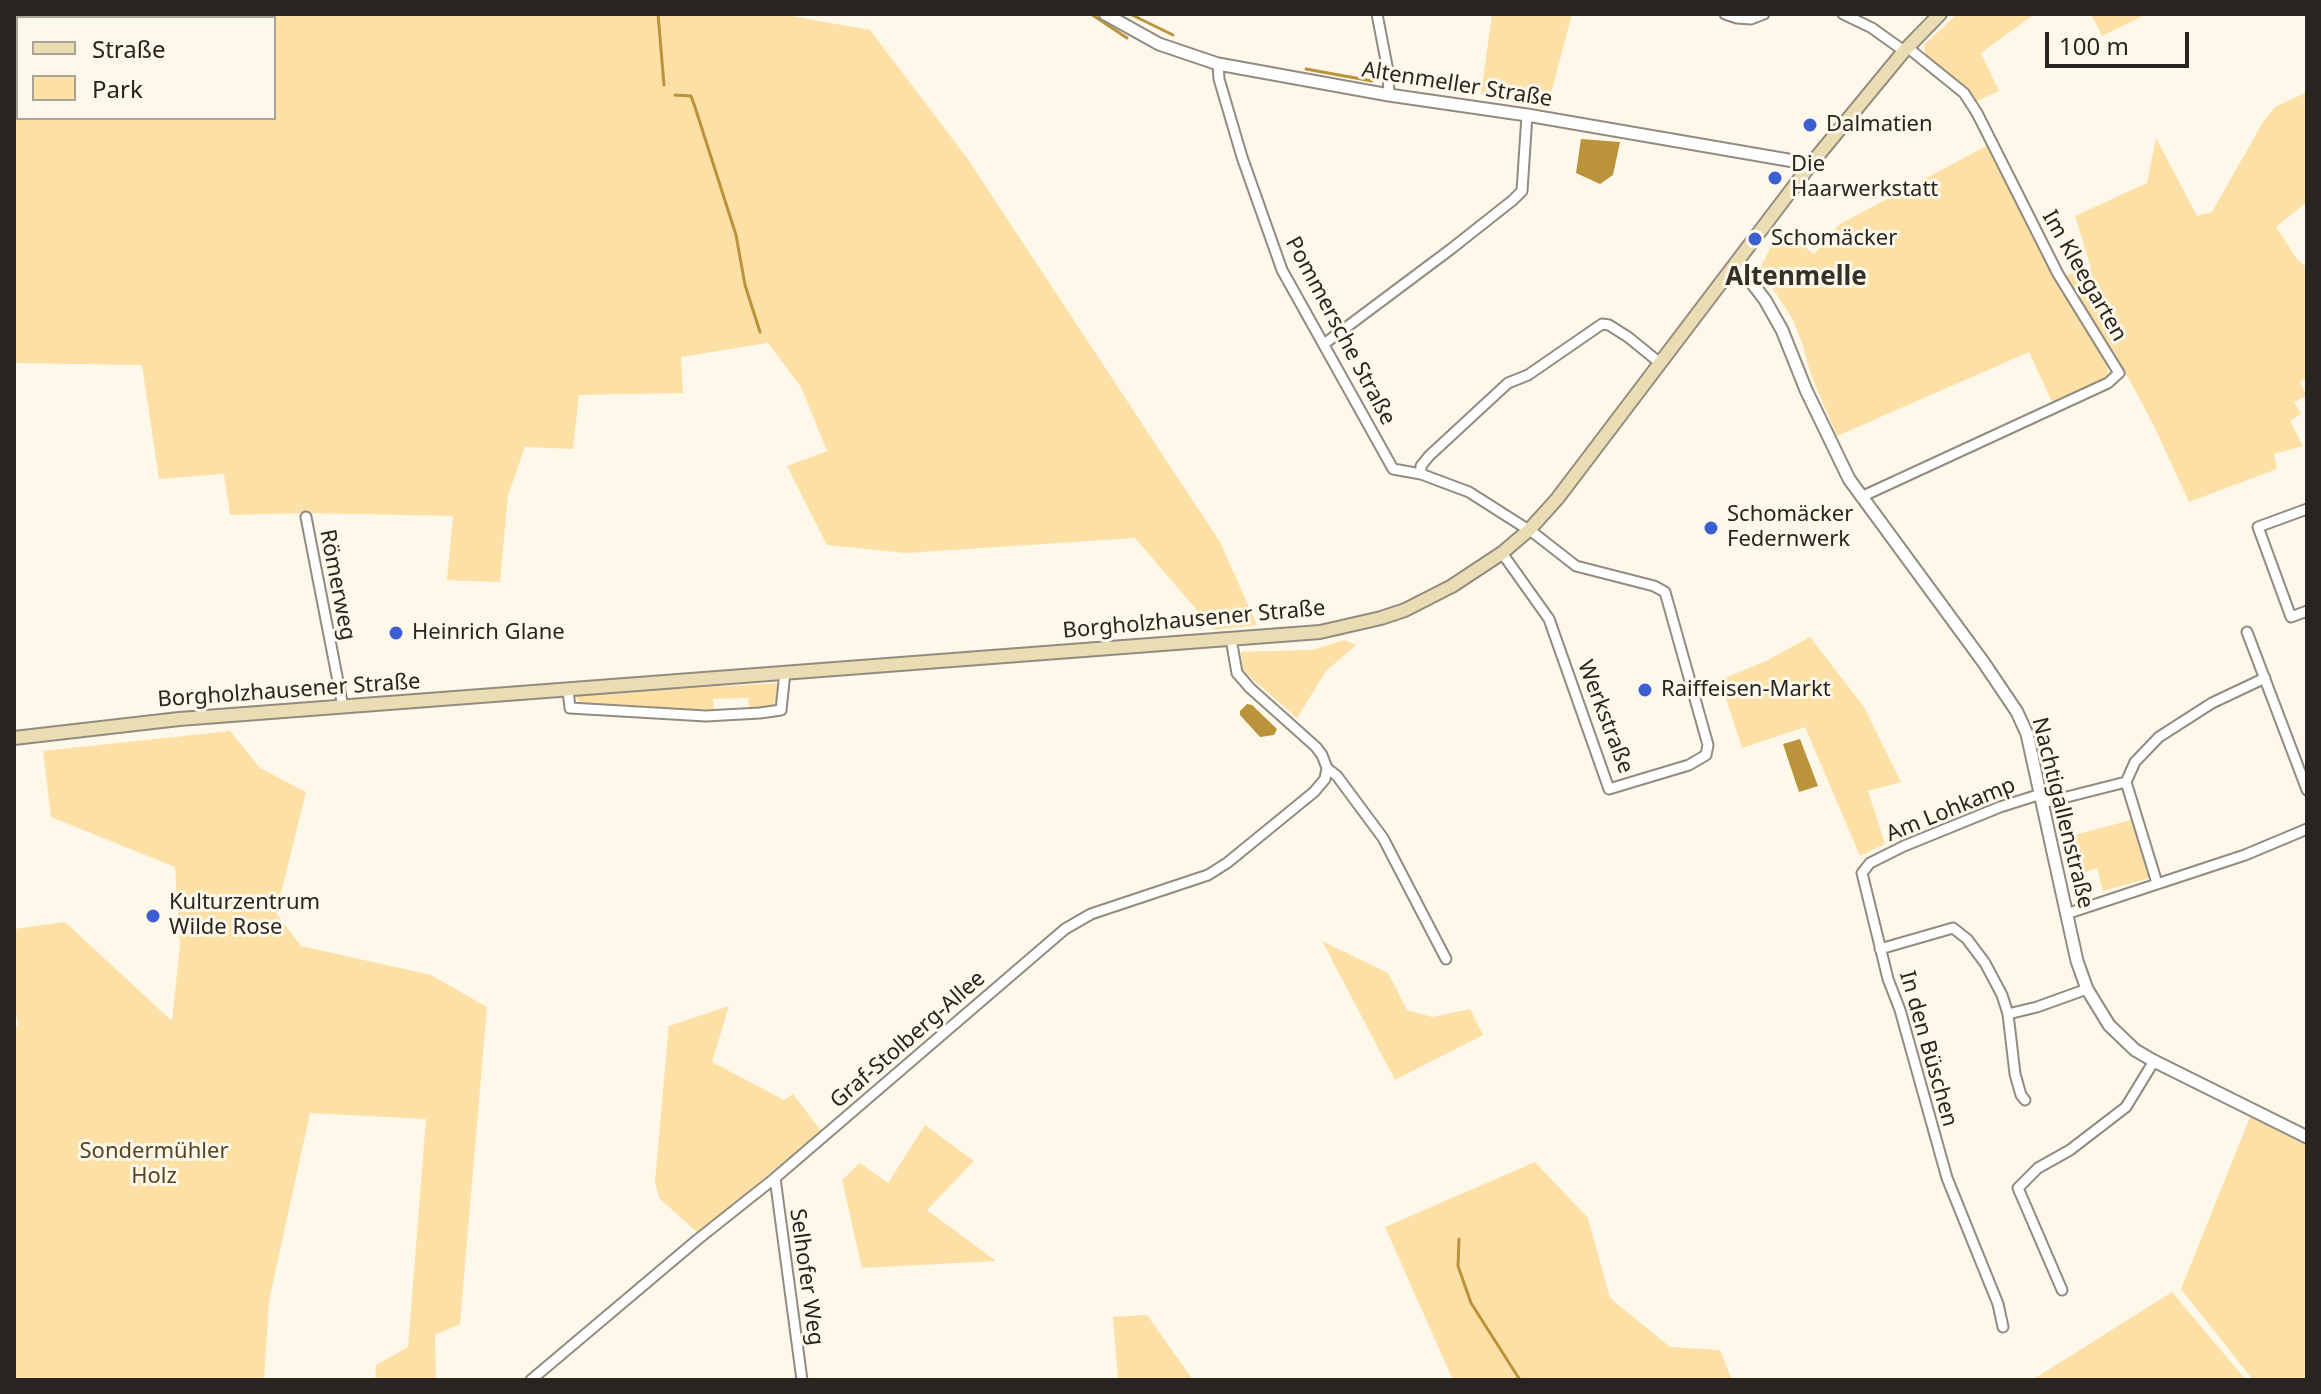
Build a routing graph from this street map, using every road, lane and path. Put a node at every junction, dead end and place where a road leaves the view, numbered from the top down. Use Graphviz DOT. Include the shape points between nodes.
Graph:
graph roads {
  1 [pos="1105,14"];
  2 [pos="1377,14"];
  3 [pos="1725,14"];
  4 [pos="1764,14"];
  5 [pos="1843,14"];
  6 [pos="1940,14"];
  7 [pos="1905,49"];
  8 [pos="1218,64"];
  9 [pos="1389,95"];
  10 [pos="1527,115"];
  11 [pos="1811,164"];
  12 [pos="1737,263"];
  13 [pos="1324,344"];
  14 [pos="1660,363"];
  15 [pos="1421,474"];
  16 [pos="1861,497"];
  17 [pos="2307,509"];
  18 [pos="306,517"];
  19 [pos="1529,530"];
  20 [pos="1502,553"];
  21 [pos="1665,592"];
  22 [pos="2307,611"];
  23 [pos="2247,632"];
  24 [pos="1231,639"];
  25 [pos="785,672"];
  26 [pos="2265,678"];
  27 [pos="568,690"];
  28 [pos="343,707"];
  29 [pos="14,738"];
  30 [pos="1327,768"];
  31 [pos="2126,782"];
  32 [pos="2307,790"];
  33 [pos="2042,799"];
  34 [pos="2307,829"];
  35 [pos="2157,883"];
  36 [pos="2066,914"];
  37 [pos="1880,949"];
  38 [pos="1446,959"];
  39 [pos="2087,989"];
  40 [pos="2008,1014"];
  41 [pos="2154,1061"];
  42 [pos="2025,1100"];
  43 [pos="2307,1137"];
  44 [pos="775,1178"];
  45 [pos="2062,1290"];
  46 [pos="2003,1327"];
  47 [pos="531,1380"];
  48 [pos="802,1380"];
  1 -- 8 [label="street, Altenmeller Straße" via="1159,44"];
  2 -- 9 [label="street"];
  3 -- 4 [label="street" via="1751,19"];
  5 -- 7 [label="street"];
  6 -- 7 [label="main road, Borgholzhausener Straße"];
  7 -- 11 [label="main road, Borgholzhausener Straße"];
  7 -- 16 [label="street, Im Kleegarten" via="1964,93 2058,274 2119,373 2108,383"];
  8 -- 9 [label="street, Altenmeller Straße"];
  8 -- 13 [label="street, Pommersche Straße" via="1242,157 1282,270"];
  9 -- 10 [label="street, Altenmeller Straße"];
  10 -- 11 [label="street, Altenmeller Straße"];
  10 -- 13 [label="street" via="1522,191"];
  11 -- 12 [label="main road, Borgholzhausener Straße"];
  12 -- 14 [label="main road, Borgholzhausener Straße"];
  12 -- 16 [label="street, Nachtigallenstraße" via="1782,330 1832,446"];
  13 -- 15 [label="street, Pommersche Straße" via="1393,469"];
  14 -- 15 [label="street" via="1602,324 1508,383 1429,456"];
  14 -- 19 [label="main road, Borgholzhausener Straße"];
  15 -- 19 [label="street, Pommersche Straße" via="1469,492"];
  16 -- 33 [label="street, Nachtigallenstraße" via="2007,695 2027,734"];
  17 -- 22 [label="street" via="2258,527 2291,617"];
  18 -- 28 [label="street, Römerweg"];
  19 -- 20 [label="main road, Borgholzhausener Straße"];
  19 -- 21 [label="street, Pommersche Straße" via="1576,566"];
  20 -- 21 [label="street, Werkstraße" via="1549,619 1609,789 1706,755 1708,745"];
  20 -- 24 [label="main road, Borgholzhausener Straße" via="1430,599 1381,618 1320,632"];
  23 -- 26 [label="street"];
  24 -- 25 [label="main road, Borgholzhausener Straße"];
  24 -- 30 [label="street" via="1237,673 1316,747"];
  25 -- 27 [label="main road, Borgholzhausener Straße"];
  25 -- 27 [label="street" via="781,710 760,713 706,716 570,708"];
  26 -- 31 [label="street" via="2159,737 2135,762"];
  26 -- 32 [label="street"];
  27 -- 28 [label="main road, Borgholzhausener Straße"];
  28 -- 29 [label="main road, Borgholzhausener Straße" via="130,723"];
  30 -- 38 [label="street" via="1383,838"];
  30 -- 44 [label="street, Graf-Stolberg-Allee" via="1314,792 1208,875 1091,914 1065,929"];
  31 -- 33 [label="street"];
  31 -- 35 [label="street"];
  33 -- 36 [label="street, Nachtigallenstraße"];
  33 -- 37 [label="street, Am Lohkamp" via="1969,819 1870,863 1862,873"];
  34 -- 35 [label="street"];
  35 -- 36 [label="street"];
  36 -- 39 [label="street, Nachtigallenstraße"];
  37 -- 40 [label="street, In den Büschen" via="1953,928 1985,963"];
  37 -- 46 [label="street, In den Büschen" via="1947,1178"];
  39 -- 40 [label="street"];
  39 -- 41 [label="street, Nachtigallenstraße" via="2109,1025"];
  40 -- 42 [label="street, In den Büschen" via="2015,1074"];
  41 -- 43 [label="street, Nachtigallenstraße"];
  41 -- 45 [label="street" via="2126,1107 2018,1188"];
  44 -- 47 [label="street, Graf-Stolberg-Allee"];
  44 -- 48 [label="street, Selhofer Weg"];
}
